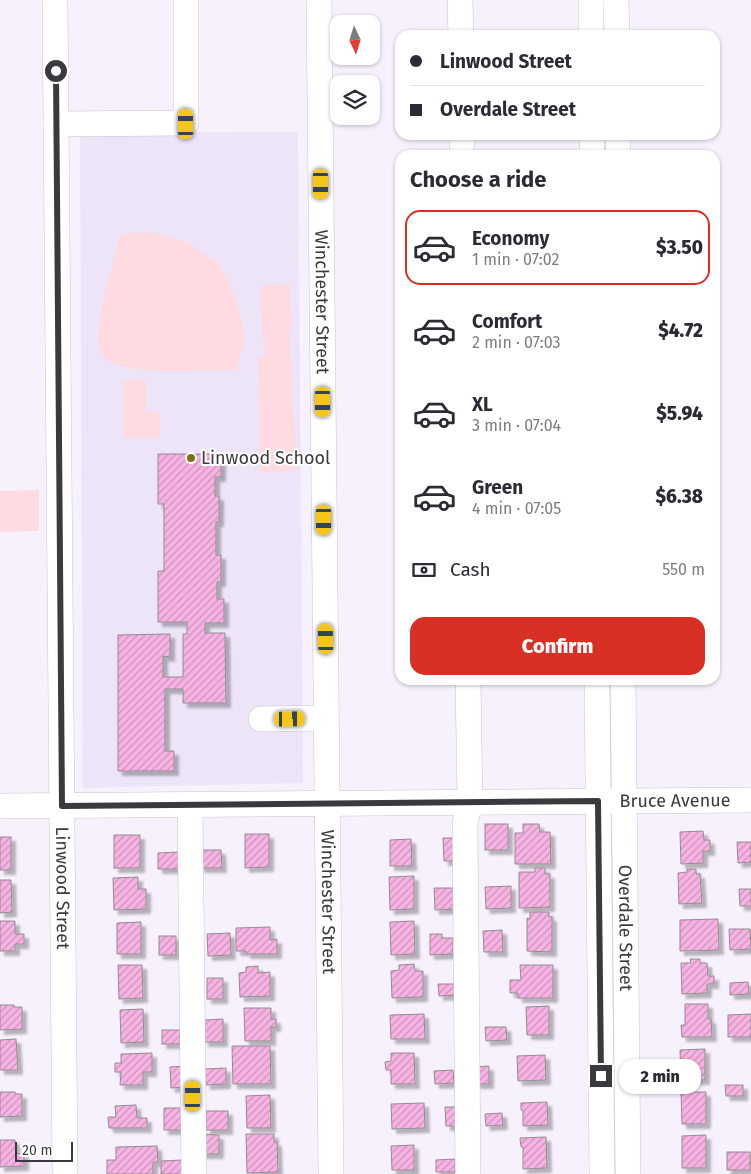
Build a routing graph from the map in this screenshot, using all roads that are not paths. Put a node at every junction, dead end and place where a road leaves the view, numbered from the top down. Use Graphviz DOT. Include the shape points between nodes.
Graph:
graph roads {
  1 [pos="55,0"];
  2 [pos="186,0"];
  3 [pos="319,0"];
  4 [pos="460,0"];
  5 [pos="591,0"];
  6 [pos="616,0"];
  7 [pos="460,30"];
  8 [pos="591,30"];
  9 [pos="617,30"];
  10 [pos="56,124"];
  11 [pos="468,685"];
  12 [pos="597,685"];
  13 [pos="623,685"];
  14 [pos="326,718"];
  15 [pos="261,719"];
  16 [pos="751,800"];
  17 [pos="598,801"];
  18 [pos="625,801"];
  19 [pos="470,802"];
  20 [pos="327,804"];
  21 [pos="0,806"];
  22 [pos="62,806"];
  23 [pos="190,806"];
  24 [pos="65,1174"];
  25 [pos="194,1174"];
  26 [pos="331,1174"];
  27 [pos="468,1174"];
  28 [pos="602,1174"];
  29 [pos="628,1174"];
  1 -- 10 [label="street, Linwood Street"];
  2 -- 10 [label="street" via="186,124"];
  3 -- 14 [label="street, Winchester Street"];
  4 -- 7 [label="street"];
  5 -- 8 [label="street"];
  6 -- 9 [label="street"];
  10 -- 22 [label="street, Linwood Street"];
  11 -- 19 [label="street"];
  12 -- 17 [label="street, Overdale Street"];
  13 -- 18 [label="street, Overdale Street"];
  14 -- 15 [label="street"];
  14 -- 20 [label="street, Winchester Street"];
  16 -- 18 [label="street, Bruce Avenue"];
  17 -- 18 [label="street, Bruce Avenue"];
  17 -- 19 [label="street, Bruce Avenue"];
  17 -- 28 [label="street, Overdale Street"];
  18 -- 29 [label="street, Overdale Street"];
  19 -- 20 [label="street, Bruce Avenue"];
  19 -- 27 [label="street" via="465,823"];
  20 -- 23 [label="street, Bruce Avenue"];
  20 -- 26 [label="street, Winchester Street"];
  21 -- 22 [label="street, Bruce Avenue"];
  22 -- 23 [label="street, Bruce Avenue"];
  22 -- 24 [label="street, Linwood Street"];
  23 -- 25 [label="street"];
}
